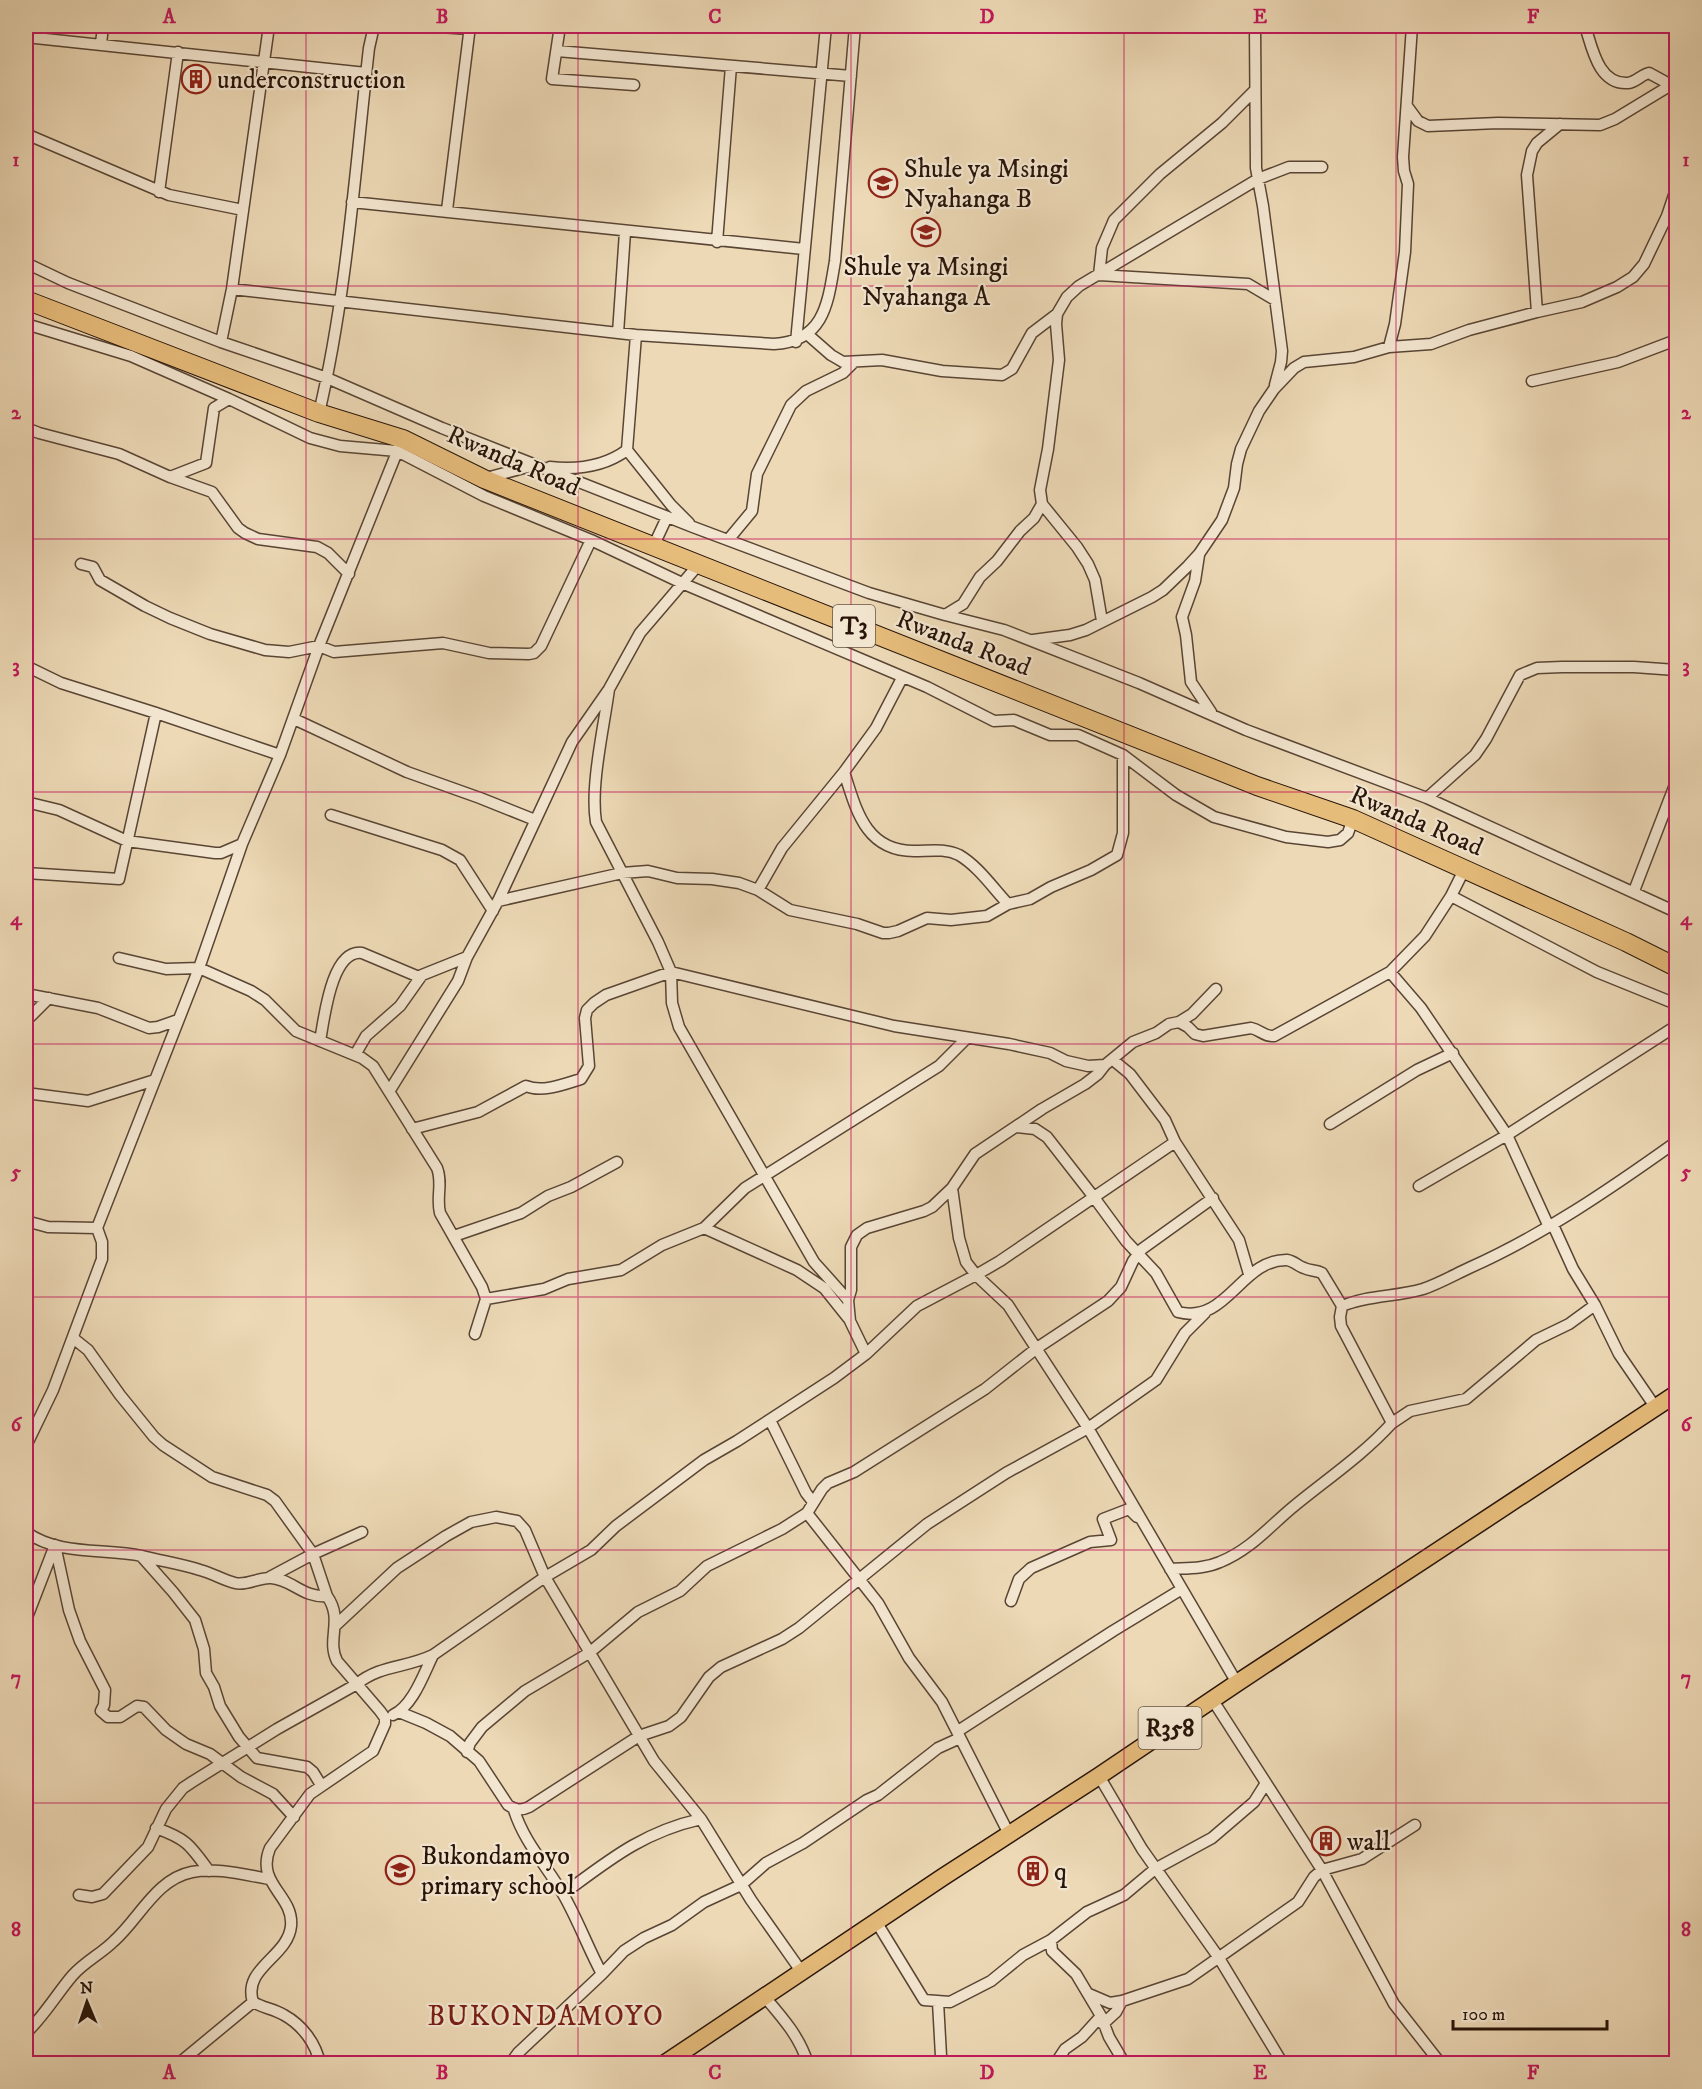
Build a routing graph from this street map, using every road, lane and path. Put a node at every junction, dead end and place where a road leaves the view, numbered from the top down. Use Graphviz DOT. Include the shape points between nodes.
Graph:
graph roads {
  1 [pos="103,26"];
  2 [pos="269,26"];
  3 [pos="374,26"];
  4 [pos="425,26"];
  5 [pos="560,26"];
  6 [pos="826,26"];
  7 [pos="856,26"];
  8 [pos="1255,26"];
  9 [pos="1412,26"];
  10 [pos="1585,26"];
  11 [pos="469,27"];
  12 [pos="26,36"];
  13 [pos="101,44"];
  14 [pos="557,51"];
  15 [pos="178,52"];
  16 [pos="264,62"];
  17 [pos="731,66"];
  18 [pos="366,73"];
  19 [pos="822,74"];
  20 [pos="851,76"];
  21 [pos="634,85"];
  22 [pos="1674,85"];
  23 [pos="1254,91"];
  24 [pos="1407,106"];
  25 [pos="1560,124"];
  26 [pos="26,134"];
  27 [pos="1322,167"];
  28 [pos="1258,178"];
  29 [pos="1677,189"];
  30 [pos="159,192"];
  31 [pos="352,202"];
  32 [pos="243,210"];
  33 [pos="447,210"];
  34 [pos="625,231"];
  35 [pos="717,242"];
  36 [pos="804,249"];
  37 [pos="26,263"];
  38 [pos="1099,275"];
  39 [pos="232,289"];
  40 [pos="26,300"];
  41 [pos="340,300"];
  42 [pos="1275,300"];
  43 [pos="1537,312"];
  44 [pos="1057,314"];
  45 [pos="26,324"];
  46 [pos="618,333"];
  47 [pos="807,334"];
  48 [pos="636,335"];
  49 [pos="1677,340"];
  50 [pos="221,342"];
  51 [pos="796,342"];
  52 [pos="1389,347"];
  53 [pos="853,363"];
  54 [pos="327,378"];
  55 [pos="1532,381"];
  56 [pos="1274,389"];
  57 [pos="229,399"];
  58 [pos="319,413"];
  59 [pos="26,428"];
  60 [pos="400,445"];
  61 [pos="627,450"];
  62 [pos="535,465"];
  63 [pos="170,477"];
  64 [pos="484,478"];
  65 [pos="1042,504"];
  66 [pos="667,517"];
  67 [pos="693,527"];
  68 [pos="591,540"];
  69 [pos="728,540"];
  70 [pos="654,545"];
  71 [pos="1199,554"];
  72 [pos="81,564"];
  73 [pos="699,564"];
  74 [pos="349,574"];
  75 [pos="684,584"];
  76 [pos="945,615"];
  77 [pos="1102,621"];
  78 [pos="1030,640"];
  79 [pos="319,646"];
  80 [pos="26,666"];
  81 [pos="1677,670"];
  82 [pos="902,678"];
  83 [pos="609,688"];
  84 [pos="156,713"];
  85 [pos="1214,716"];
  86 [pos="294,719"];
  87 [pos="280,755"];
  88 [pos="1123,755"];
  89 [pos="844,772"];
  90 [pos="1677,782"];
  91 [pos="1427,798"];
  92 [pos="26,802"];
  93 [pos="331,815"];
  94 [pos="1353,819"];
  95 [pos="536,820"];
  96 [pos="127,841"];
  97 [pos="242,844"];
  98 [pos="1465,868"];
  99 [pos="26,873"];
  100 [pos="622,873"];
  101 [pos="758,890"];
  102 [pos="1634,891"];
  103 [pos="1451,896"];
  104 [pos="1008,904"];
  105 [pos="496,906"];
  106 [pos="1677,912"];
  107 [pos="467,957"];
  108 [pos="119,958"];
  109 [pos="1677,967"];
  110 [pos="199,968"];
  111 [pos="671,972"];
  112 [pos="1390,972"];
  113 [pos="419,977"];
  114 [pos="1216,989"];
  115 [pos="26,994"];
  116 [pos="49,999"];
  117 [pos="1677,1004"];
  118 [pos="177,1020"];
  119 [pos="26,1021"];
  120 [pos="1179,1022"];
  121 [pos="1677,1026"];
  122 [pos="967,1038"];
  123 [pos="320,1041"];
  124 [pos="1453,1053"];
  125 [pos="355,1055"];
  126 [pos="1109,1063"];
  127 [pos="155,1080"];
  128 [pos="390,1090"];
  129 [pos="26,1093"];
  130 [pos="1330,1124"];
  131 [pos="1017,1126"];
  132 [pos="412,1129"];
  133 [pos="1507,1135"];
  134 [pos="1175,1142"];
  135 [pos="1677,1142"];
  136 [pos="617,1162"];
  137 [pos="763,1176"];
  138 [pos="1419,1186"];
  139 [pos="952,1188"];
  140 [pos="1094,1196"];
  141 [pos="1213,1198"];
  142 [pos="26,1221"];
  143 [pos="1551,1226"];
  144 [pos="97,1228"];
  145 [pos="704,1228"];
  146 [pos="454,1236"];
  147 [pos="1138,1254"];
  148 [pos="1249,1274"];
  149 [pos="976,1275"];
  150 [pos="486,1299"];
  151 [pos="848,1300"];
  152 [pos="1594,1305"];
  153 [pos="1342,1306"];
  154 [pos="1205,1313"];
  155 [pos="850,1321"];
  156 [pos="475,1334"];
  157 [pos="73,1338"];
  158 [pos="1037,1348"];
  159 [pos="866,1354"];
  160 [pos="1677,1394"];
  161 [pos="1656,1408"];
  162 [pos="770,1420"];
  163 [pos="1392,1423"];
  164 [pos="1088,1428"];
  165 [pos="26,1446"];
  166 [pos="813,1502"];
  167 [pos="807,1513"];
  168 [pos="1145,1526"];
  169 [pos="26,1532"];
  170 [pos="362,1532"];
  171 [pos="55,1545"];
  172 [pos="313,1554"];
  173 [pos="142,1556"];
  174 [pos="1170,1569"];
  175 [pos="270,1577"];
  176 [pos="545,1577"];
  177 [pos="859,1579"];
  178 [pos="1182,1589"];
  179 [pos="327,1596"];
  180 [pos="1011,1601"];
  181 [pos="26,1620"];
  182 [pos="336,1625"];
  183 [pos="589,1653"];
  184 [pos="433,1655"];
  185 [pos="1237,1683"];
  186 [pos="357,1684"];
  187 [pos="1212,1699"];
  188 [pos="399,1712"];
  189 [pos="385,1718"];
  190 [pos="959,1735"];
  191 [pos="639,1736"];
  192 [pos="249,1747"];
  193 [pos="468,1752"];
  194 [pos="224,1763"];
  195 [pos="1099,1776"];
  196 [pos="1266,1783"];
  197 [pos="321,1785"];
  198 [pos="514,1810"];
  199 [pos="294,1817"];
  200 [pos="701,1819"];
  201 [pos="1415,1825"];
  202 [pos="156,1828"];
  203 [pos="1009,1834"];
  204 [pos="1155,1869"];
  205 [pos="1322,1870"];
  206 [pos="209,1871"];
  207 [pos="269,1879"];
  208 [pos="741,1885"];
  209 [pos="563,1894"];
  210 [pos="79,1895"];
  211 [pos="877,1923"];
  212 [pos="1051,1945"];
  213 [pos="1219,1958"];
  214 [pos="801,1971"];
  215 [pos="602,1974"];
  216 [pos="1089,1994"];
  217 [pos="764,1996"];
  218 [pos="1122,2001"];
  219 [pos="253,2002"];
  220 [pos="938,2002"];
  221 [pos="1102,2020"];
  222 [pos="26,2033"];
  223 [pos="322,2061"];
  224 [pos="178,2064"];
  225 [pos="510,2064"];
  226 [pos="664,2064"];
  227 [pos="808,2064"];
  228 [pos="939,2064"];
  229 [pos="1055,2064"];
  230 [pos="1125,2064"];
  231 [pos="1283,2064"];
  232 [pos="1441,2064"];
  1 -- 13 [label="street"];
  2 -- 16 [label="street"];
  3 -- 18 [label="street"];
  4 -- 11 [label="street"];
  5 -- 14 [label="street"];
  6 -- 19 [label="street"];
  7 -- 20 [label="street"];
  8 -- 23 [label="street"];
  9 -- 24 [label="street"];
  10 -- 22 [label="street" via="1598,64 1616,82 1636,81 1649,73"];
  11 -- 33 [label="street"];
  12 -- 13 [label="street"];
  13 -- 15 [label="street"];
  14 -- 17 [label="street"];
  14 -- 21 [label="street" via="552,79"];
  15 -- 16 [label="street"];
  15 -- 30 [label="street"];
  16 -- 18 [label="street"];
  16 -- 32 [label="street"];
  17 -- 19 [label="street"];
  17 -- 35 [label="street"];
  18 -- 31 [label="street"];
  19 -- 20 [label="street"];
  19 -- 36 [label="street"];
  20 -- 47 [label="street" via="831,285 818,323"];
  22 -- 25 [label="street" via="1606,123"];
  23 -- 28 [label="street"];
  23 -- 38 [label="street" via="1114,220 1102,248"];
  24 -- 25 [label="street" via="1418,121 1428,126"];
  24 -- 52 [label="street" via="1402,165 1408,184 1405,252"];
  25 -- 43 [label="street" via="1537,143 1527,175"];
  26 -- 30 [label="street"];
  27 -- 28 [label="street" via="1289,167"];
  28 -- 38 [label="street"];
  28 -- 42 [label="street"];
  29 -- 43 [label="street" via="1650,253 1634,277 1582,302"];
  30 -- 32 [label="street"];
  31 -- 33 [label="street"];
  31 -- 41 [label="street"];
  32 -- 39 [label="street"];
  33 -- 34 [label="street"];
  34 -- 35 [label="street"];
  34 -- 46 [label="street"];
  35 -- 36 [label="street"];
  36 -- 51 [label="street"];
  37 -- 50 [label="street"];
  38 -- 42 [label="street" via="1248,284"];
  38 -- 44 [label="street" via="1067,297"];
  39 -- 41 [label="street"];
  39 -- 50 [label="street"];
  40 -- 58 [label="highway, Rwanda Road / T3"];
  41 -- 46 [label="street"];
  41 -- 54 [label="street"];
  42 -- 56 [label="street" via="1282,351"];
  43 -- 52 [label="street" via="1431,344"];
  44 -- 53 [label="street" via="1032,333 1012,369 1002,375 942,371 882,360"];
  44 -- 65 [label="street" via="1059,360 1041,485"];
  45 -- 57 [label="street" via="131,356"];
  46 -- 48 [label="street"];
  47 -- 51 [label="street"];
  47 -- 53 [label="street" via="837,359"];
  48 -- 51 [label="street"];
  48 -- 61 [label="street"];
  49 -- 55 [label="street" via="1618,362"];
  50 -- 54 [label="street"];
  52 -- 56 [label="street" via="1354,357 1304,362"];
  53 -- 69 [label="street" via="843,373 806,391 791,405 757,474 752,511"];
  54 -- 58 [label="street"];
  54 -- 62 [label="street"];
  56 -- 71 [label="street" via="1241,449 1234,488 1222,520"];
  57 -- 60 [label="street" via="325,443 380,451"];
  57 -- 63 [label="street" via="214,408 206,463"];
  58 -- 60 [label="highway, Rwanda Road / T3"];
  59 -- 63 [label="street" via="119,454"];
  60 -- 64 [label="highway, Rwanda Road / T3"];
  60 -- 68 [label="street" via="484,496"];
  60 -- 74 [label="street"];
  61 -- 62 [label="street" via="618,457 573,470"];
  61 -- 67 [label="street"];
  62 -- 64 [label="street"];
  62 -- 66 [label="street"];
  63 -- 74 [label="street" via="213,492 238,528 251,536 313,545 328,553"];
  64 -- 70 [label="highway, Rwanda Road / T3"];
  65 -- 76 [label="street" via="980,577 963,604"];
  65 -- 77 [label="street" via="1088,564"];
  66 -- 67 [label="street"];
  66 -- 70 [label="street"];
  67 -- 69 [label="street"];
  68 -- 75 [label="street"];
  68 -- 79 [label="street" via="541,646 534,652 489,653 443,643 334,652"];
  69 -- 76 [label="street" via="869,593"];
  70 -- 73 [label="highway, Rwanda Road / T3"];
  71 -- 77 [label="street" via="1163,590"];
  71 -- 85 [label="street" via="1195,581 1182,617 1191,682"];
  72 -- 79 [label="street" via="93,567 100,580 146,606 210,634 271,651"];
  73 -- 75 [label="street"];
  73 -- 94 [label="highway, Rwanda Road / T3" via="1257,786"];
  74 -- 79 [label="street"];
  75 -- 82 [label="street"];
  75 -- 83 [label="street" via="640,633"];
  76 -- 78 [label="street"];
  77 -- 78 [label="street" via="1070,635"];
  78 -- 85 [label="street"];
  79 -- 86 [label="street"];
  80 -- 84 [label="street" via="61,683"];
  81 -- 91 [label="street" via="1562,667 1537,668 1520,675 1475,755"];
  82 -- 88 [label="street" via="994,721 1014,720 1050,735 1073,734"];
  82 -- 89 [label="street" via="876,728"];
  83 -- 95 [label="street" via="572,742"];
  83 -- 100 [label="street" via="594,810 596,822"];
  84 -- 87 [label="street"];
  84 -- 96 [label="street"];
  85 -- 91 [label="street"];
  86 -- 87 [label="street"];
  86 -- 95 [label="street" via="407,772"];
  87 -- 97 [label="street"];
  88 -- 94 [label="street" via="1196,807 1245,826 1286,837 1328,842 1340,840 1348,833"];
  88 -- 104 [label="street" via="1123,833 1116,855 1030,899"];
  89 -- 101 [label="street" via="782,848"];
  89 -- 104 [label="street" via="857,813 869,832 898,848 958,855"];
  90 -- 102 [label="street"];
  91 -- 102 [label="street"];
  92 -- 96 [label="street" via="60,810"];
  93 -- 105 [label="street" via="442,850 460,860"];
  94 -- 98 [label="highway, Rwanda Road / T3"];
  95 -- 105 [label="street"];
  96 -- 97 [label="street" via="215,853"];
  96 -- 99 [label="street" via="120,877 116,879"];
  97 -- 110 [label="street"];
  98 -- 103 [label="street"];
  98 -- 109 [label="highway, Rwanda Road / T3"];
  100 -- 101 [label="street" via="648,871 677,878 728,881"];
  100 -- 105 [label="street"];
  100 -- 111 [label="street"];
  101 -- 104 [label="street" via="790,910 883,933 927,918 982,917"];
  102 -- 106 [label="street"];
  103 -- 112 [label="street" via="1425,936"];
  103 -- 117 [label="street" via="1597,972"];
  105 -- 107 [label="street"];
  107 -- 113 [label="street"];
  107 -- 128 [label="street" via="450,995"];
  108 -- 110 [label="street" via="166,969"];
  110 -- 118 [label="street"];
  110 -- 123 [label="street" via="251,991 290,1027"];
  111 -- 122 [label="street" via="894,1026"];
  111 -- 132 [label="street" via="606,996 587,1010 589,1066 581,1079 533,1089 526,1086 478,1112"];
  111 -- 137 [label="street" via="672,1004 679,1027"];
  112 -- 120 [label="street" via="1274,1036 1251,1028 1203,1036"];
  112 -- 124 [label="street" via="1411,994"];
  113 -- 123 [label="street" via="356,953 334,976"];
  113 -- 125 [label="street" via="400,1006 366,1036"];
  114 -- 120 [label="street"];
  115 -- 116 [label="street"];
  116 -- 118 [label="street" via="98,1008 149,1028"];
  116 -- 119 [label="street"];
  118 -- 127 [label="street"];
  120 -- 126 [label="street" via="1133,1042"];
  121 -- 133 [label="street"];
  122 -- 126 [label="street" via="1050,1053 1088,1066"];
  122 -- 137 [label="street" via="939,1066"];
  123 -- 125 [label="street"];
  124 -- 130 [label="street" via="1417,1070"];
  124 -- 133 [label="street"];
  125 -- 128 [label="street" via="373,1066"];
  126 -- 131 [label="street" via="1085,1084"];
  126 -- 134 [label="street" via="1135,1080 1165,1120"];
  127 -- 129 [label="street" via="88,1101"];
  127 -- 144 [label="street"];
  128 -- 132 [label="street"];
  131 -- 139 [label="street" via="975,1154"];
  131 -- 140 [label="street" via="1035,1129 1047,1137"];
  132 -- 146 [label="street" via="437,1168 441,1182 438,1206"];
  133 -- 138 [label="street"];
  133 -- 143 [label="street"];
  134 -- 140 [label="street"];
  134 -- 141 [label="street"];
  135 -- 143 [label="street"];
  136 -- 146 [label="street" via="521,1213"];
  137 -- 145 [label="street" via="738,1194"];
  137 -- 151 [label="street" via="814,1262"];
  139 -- 149 [label="street" via="962,1253"];
  139 -- 151 [label="street" via="924,1211 867,1228 857,1235 851,1247"];
  140 -- 147 [label="street"];
  140 -- 149 [label="street"];
  141 -- 147 [label="street"];
  141 -- 148 [label="street" via="1239,1240"];
  142 -- 144 [label="street" via="48,1227"];
  143 -- 152 [label="street"];
  143 -- 153 [label="street" via="1422,1289"];
  144 -- 157 [label="street" via="104,1250"];
  145 -- 150 [label="street" via="662,1245 621,1270"];
  145 -- 155 [label="street" via="797,1270 824,1288"];
  146 -- 150 [label="street"];
  147 -- 154 [label="street" via="1156,1273 1178,1312"];
  147 -- 158 [label="street" via="1121,1287 1108,1301"];
  148 -- 153 [label="street" via="1275,1262 1293,1261 1304,1269 1322,1273"];
  148 -- 154 [label="street" via="1230,1296"];
  149 -- 158 [label="street" via="1008,1305"];
  149 -- 159 [label="street" via="917,1306"];
  150 -- 156 [label="street"];
  151 -- 155 [label="street"];
  152 -- 161 [label="street" via="1619,1354"];
  152 -- 163 [label="street" via="1569,1324 1536,1340 1466,1399 1410,1411"];
  153 -- 163 [label="street" via="1341,1326"];
  154 -- 164 [label="street" via="1185,1333 1156,1380"];
  155 -- 159 [label="street"];
  157 -- 165 [label="street"];
  157 -- 172 [label="street" via="88,1350 154,1437 212,1477 267,1495"];
  158 -- 164 [label="street"];
  158 -- 166 [label="street" via="985,1389 854,1472 828,1483"];
  159 -- 162 [label="street"];
  160 -- 161 [label="main road, R358"];
  161 -- 185 [label="main road, R358"];
  162 -- 166 [label="street"];
  162 -- 176 [label="street" via="704,1460 616,1526 591,1550"];
  163 -- 174 [label="street" via="1371,1446 1245,1548 1208,1566"];
  164 -- 168 [label="street"];
  164 -- 177 [label="street" via="1006,1473 927,1524"];
  166 -- 167 [label="street"];
  167 -- 177 [label="street"];
  167 -- 183 [label="street" via="707,1566 680,1591 630,1617"];
  168 -- 174 [label="street"];
  168 -- 180 [label="street" via="1129,1509 1103,1519 1112,1540 1090,1542 1031,1568 1019,1579"];
  169 -- 171 [label="street"];
  170 -- 172 [label="street"];
  171 -- 173 [label="street"];
  171 -- 181 [label="street"];
  171 -- 194 [label="street" via="69,1610 105,1690 102,1711 108,1717 120,1718 137,1706 144,1707 166,1730"];
  172 -- 175 [label="street"];
  172 -- 179 [label="street"];
  173 -- 175 [label="street" via="199,1569 235,1583"];
  173 -- 192 [label="street" via="195,1620 206,1673 220,1706"];
  174 -- 178 [label="street"];
  175 -- 179 [label="street" via="315,1597"];
  176 -- 182 [label="street" via="525,1530 517,1521 496,1517 471,1522 403,1564"];
  176 -- 183 [label="street"];
  176 -- 184 [label="street"];
  177 -- 190 [label="street" via="942,1702"];
  177 -- 191 [label="street" via="782,1639 721,1667 709,1677 681,1717 669,1726"];
  178 -- 185 [label="street"];
  178 -- 190 [label="street"];
  179 -- 182 [label="street"];
  182 -- 186 [label="street" via="334,1654"];
  183 -- 191 [label="street"];
  183 -- 193 [label="street" via="508,1704 482,1727"];
  184 -- 186 [label="street" via="417,1663 377,1671"];
  184 -- 188 [label="street"];
  185 -- 187 [label="main road, R358"];
  186 -- 189 [label="street"];
  186 -- 192 [label="street"];
  187 -- 195 [label="main road, R358"];
  187 -- 196 [label="street"];
  188 -- 189 [label="street"];
  188 -- 193 [label="street" via="440,1729"];
  189 -- 197 [label="street" via="373,1751"];
  190 -- 203 [label="street"];
  190 -- 208 [label="street" via="878,1795 766,1863"];
  191 -- 198 [label="street" via="529,1807"];
  191 -- 200 [label="street"];
  192 -- 194 [label="street"];
  192 -- 197 [label="street" via="257,1758 307,1767"];
  193 -- 198 [label="street" via="479,1761"];
  194 -- 199 [label="street" via="273,1794"];
  194 -- 202 [label="street" via="183,1788"];
  195 -- 203 [label="main road, R358"];
  195 -- 204 [label="street"];
  196 -- 204 [label="street" via="1254,1802 1212,1838"];
  196 -- 205 [label="street"];
  197 -- 199 [label="street"];
  198 -- 209 [label="street" via="526,1840"];
  199 -- 207 [label="street" via="270,1848 266,1865"];
  200 -- 208 [label="street"];
  200 -- 209 [label="street" via="642,1839"];
  201 -- 205 [label="street" via="1362,1858"];
  202 -- 206 [label="street" via="189,1844"];
  202 -- 210 [label="street" via="148,1847 102,1894"];
  203 -- 211 [label="main road, R358"];
  204 -- 212 [label="street" via="1124,1894 1087,1912"];
  204 -- 213 [label="street"];
  205 -- 213 [label="street" via="1298,1902"];
  205 -- 232 [label="street" via="1394,2004"];
  206 -- 207 [label="street"];
  206 -- 222 [label="street" via="177,1877 158,1892 115,1941 72,1975"];
  207 -- 219 [label="street" via="290,1913 291,1924 284,1946 256,1976 251,1990"];
  208 -- 214 [label="street"];
  208 -- 215 [label="street" via="644,1938 624,1951"];
  209 -- 215 [label="street"];
  211 -- 214 [label="main road, R358"];
  211 -- 220 [label="street" via="922,1997"];
  212 -- 216 [label="street"];
  212 -- 220 [label="street" via="1023,1955 991,1981 950,2001"];
  213 -- 218 [label="street" via="1188,1979"];
  213 -- 231 [label="street"];
  214 -- 217 [label="main road, R358"];
  215 -- 225 [label="street"];
  216 -- 218 [label="street" via="1110,2003"];
  216 -- 221 [label="street"];
  217 -- 226 [label="main road, R358"];
  217 -- 227 [label="street" via="787,2021"];
  218 -- 221 [label="street" via="1116,2012"];
  219 -- 223 [label="street" via="296,2023"];
  219 -- 224 [label="street"];
  220 -- 228 [label="street"];
  221 -- 229 [label="street" via="1065,2049"];
  221 -- 230 [label="street"];
}
